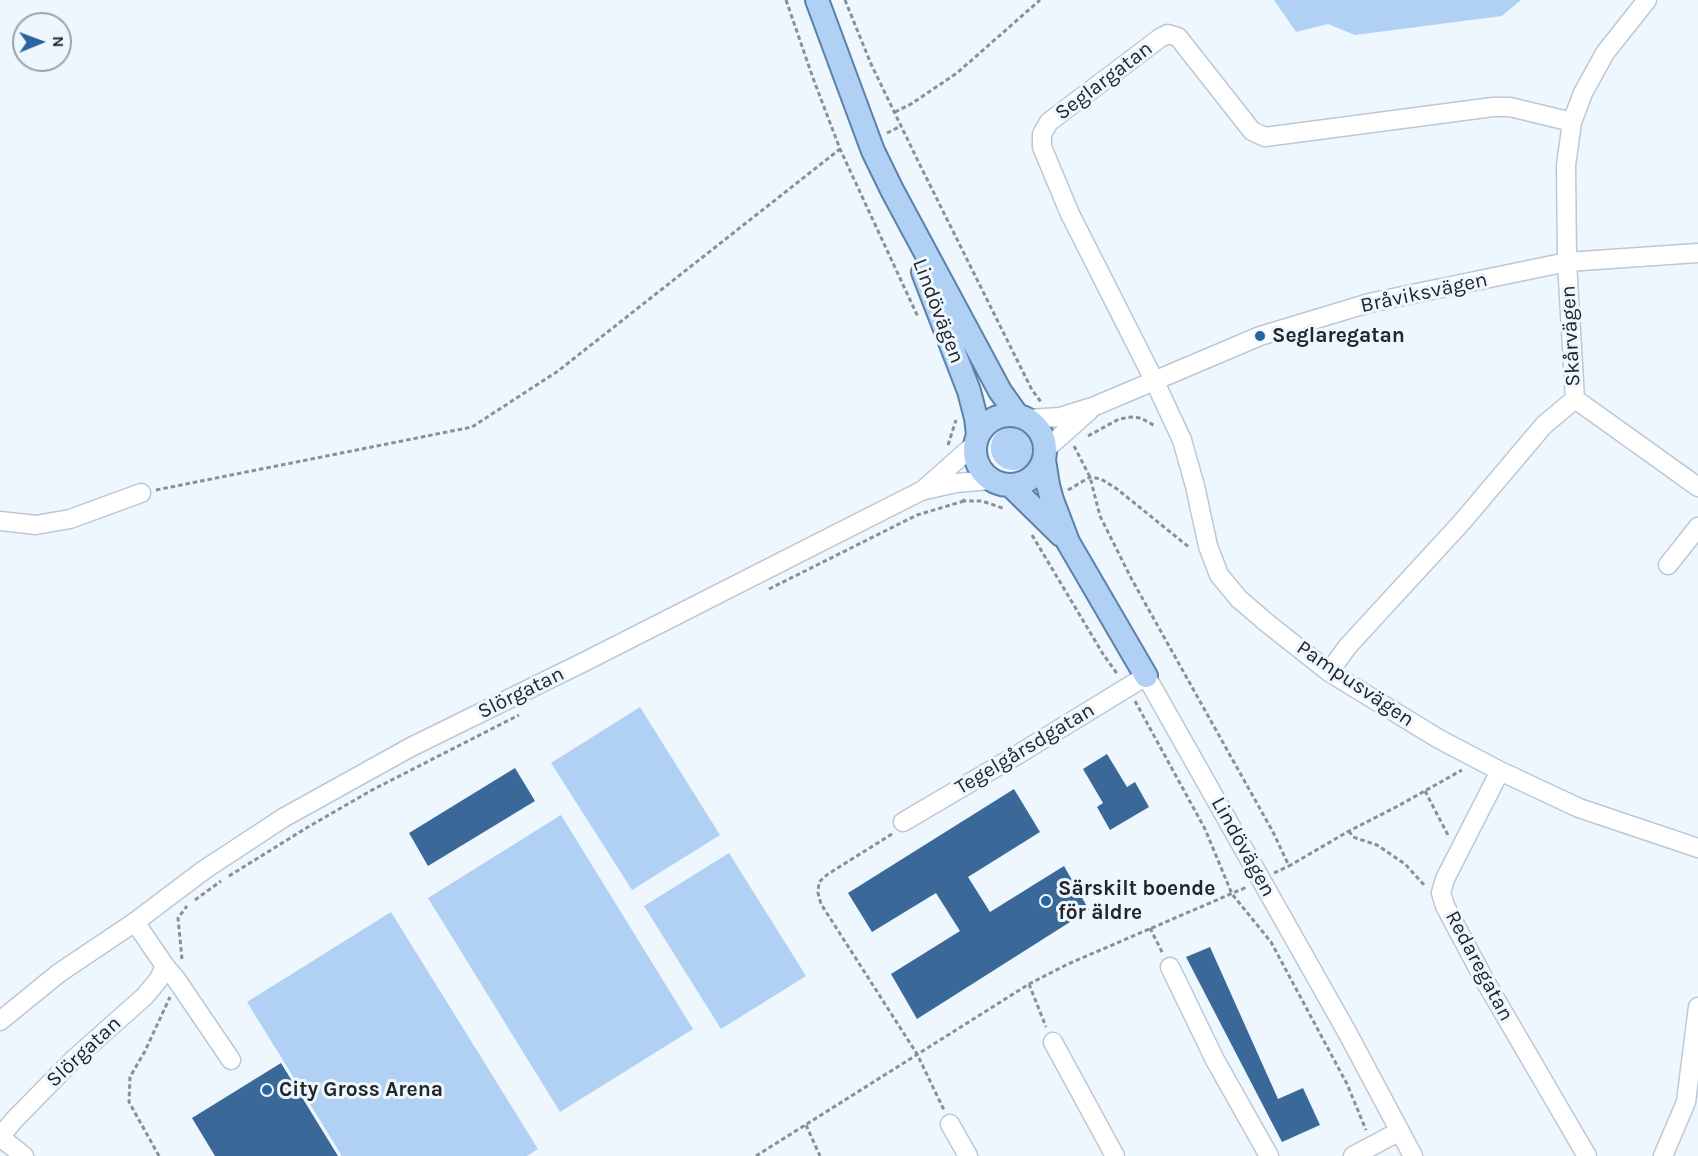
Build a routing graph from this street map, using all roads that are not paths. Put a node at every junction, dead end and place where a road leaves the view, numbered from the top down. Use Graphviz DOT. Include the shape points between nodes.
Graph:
graph roads {
  1 [pos="817,0"];
  2 [pos="1637,4"];
  3 [pos="1572,122"];
  4 [pos="892,190"];
  5 [pos="1698,253"];
  6 [pos="1567,262"];
  7 [pos="1154,380"];
  8 [pos="1575,399"];
  9 [pos="1022,417"];
  10 [pos="1063,424"];
  11 [pos="976,439"];
  12 [pos="1045,455"];
  13 [pos="953,475"];
  14 [pos="1001,483"];
  15 [pos="1698,487"];
  16 [pos="141,493"];
  17 [pos="1036,508"];
  18 [pos="0,521"];
  19 [pos="1698,527"];
  20 [pos="1668,565"];
  21 [pos="1329,672"];
  22 [pos="1136,682"];
  23 [pos="1500,771"];
  24 [pos="903,822"];
  25 [pos="1698,848"];
  26 [pos="135,922"];
  27 [pos="1170,967"];
  28 [pos="170,972"];
  29 [pos="1698,1007"];
  30 [pos="0,1021"];
  31 [pos="1053,1042"];
  32 [pos="231,1060"];
  33 [pos="950,1124"];
  34 [pos="1400,1131"];
  35 [pos="0,1137"];
  36 [pos="24,1156"];
  37 [pos="968,1156"];
  38 [pos="1115,1156"];
  39 [pos="1269,1156"];
  40 [pos="1353,1156"];
  41 [pos="1413,1156"];
  42 [pos="1587,1156"];
  43 [pos="1664,1156"];
  1 -- 4 [label="main road, Lindövägen" via="873,151"];
  2 -- 3 [label="street, Skårvägen" via="1605,53"];
  3 -- 6 [label="street, Skårvägen" via="1566,165"];
  3 -- 7 [label="street, Seglargatan" via="1510,107 1493,107 1265,137 1252,131 1178,37 1168,34 1160,38 1049,122 1042,134 1042,147 1070,214"];
  4 -- 9 [label="main road, Lindövägen" via="1000,391"];
  4 -- 11 [label="main road, Lindövägen" via="969,391"];
  5 -- 6 [label="street, Bråviksvägen"];
  6 -- 7 [label="street, Bråviksvägen" via="1370,303 1260,336"];
  6 -- 8 [label="street, Skårvägen"];
  7 -- 10 [label="street, Bråviksvägen"];
  7 -- 21 [label="street, Pampusvägen" via="1182,440 1219,575 1239,599"];
  8 -- 15 [label="street"];
  8 -- 21 [label="street, Skårvägen" via="1544,425"];
  9 -- 10 [label="street"];
  9 -- 11 [label="main road" via="1005,414 994,418 984,425"];
  9 -- 12 [label="main road" via="1041,432"];
  10 -- 12 [label="street, Bråviksvägen"];
  11 -- 13 [label="street, Slörgatan"];
  11 -- 14 [label="main road" via="977,464 983,473"];
  12 -- 14 [label="main road" via="1039,471 1030,479 1021,484"];
  12 -- 17 [label="main road" via="1048,485"];
  13 -- 14 [label="street"];
  13 -- 26 [label="street, Slörgatan" via="411,747 283,818"];
  14 -- 17 [label="main road, Lindövägen"];
  16 -- 18 [label="street" via="70,519 36,525"];
  17 -- 22 [label="main road, Lindövägen" via="1068,542"];
  19 -- 20 [label="street"];
  21 -- 23 [label="street, Pampusvägen"];
  22 -- 24 [label="street, Tegelgårsdgatan"];
  22 -- 34 [label="street, Lindövägen" via="1261,880"];
  23 -- 25 [label="street, Pampusvägen" via="1579,807"];
  23 -- 42 [label="street, Redaregatan" via="1441,893 1485,981"];
  26 -- 28 [label="street"];
  26 -- 30 [label="street, Slörgatan" via="59,973"];
  27 -- 39 [label="street" via="1215,1060"];
  28 -- 32 [label="street"];
  28 -- 35 [label="street, Slörgatan" via="73,1060"];
  29 -- 43 [label="street" via="1686,1102"];
  31 -- 38 [label="street"];
  33 -- 37 [label="street"];
  34 -- 40 [label="street"];
  34 -- 41 [label="street, Lindövägen"];
  35 -- 36 [label="street"];
}
